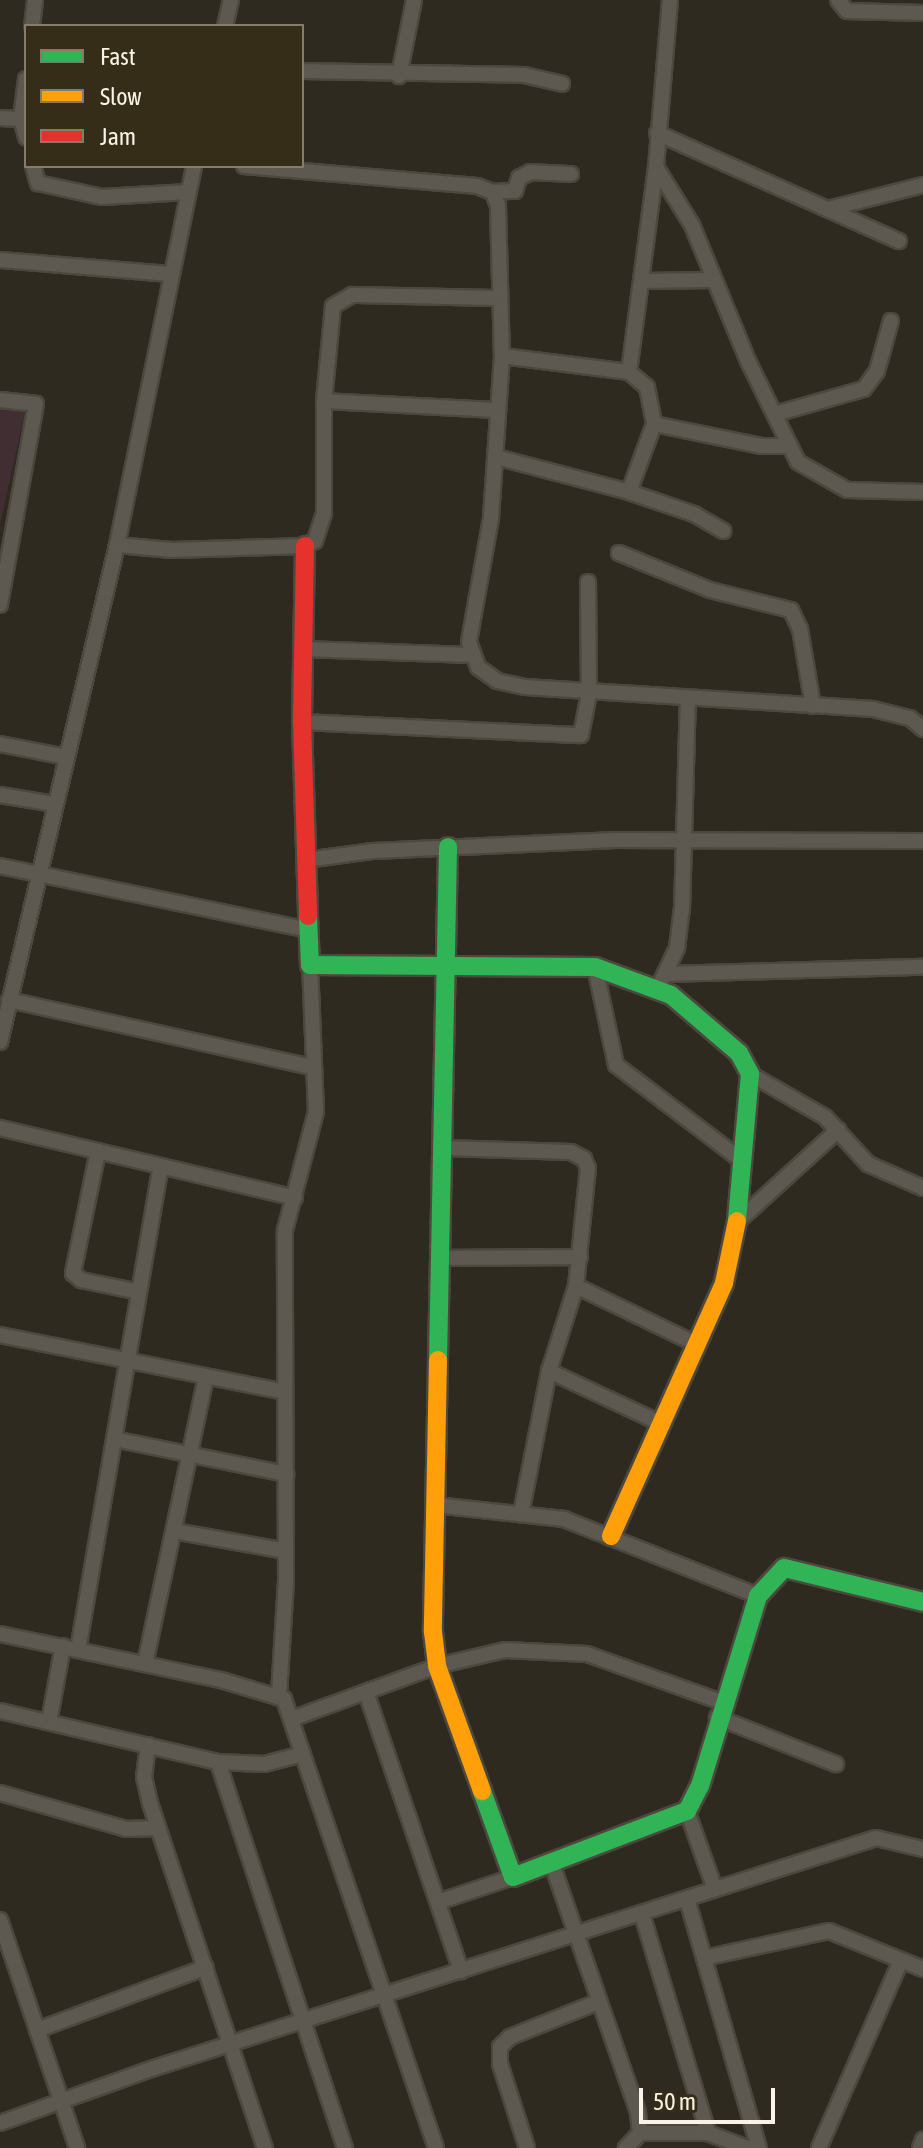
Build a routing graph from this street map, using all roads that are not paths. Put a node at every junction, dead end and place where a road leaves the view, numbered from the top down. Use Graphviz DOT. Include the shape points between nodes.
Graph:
graph roads {
  1 [pos="35,0"];
  2 [pos="231,0"];
  3 [pos="414,0"];
  4 [pos="670,0"];
  5 [pos="838,0"];
  6 [pos="923,13"];
  7 [pos="32,24"];
  8 [pos="225,24"];
  9 [pos="304,71"];
  10 [pos="399,76"];
  11 [pos="562,84"];
  12 [pos="24,95"];
  13 [pos="0,118"];
  14 [pos="21,119"];
  15 [pos="24,130"];
  16 [pos="657,133"];
  17 [pos="656,167"];
  18 [pos="34,168"];
  19 [pos="194,168"];
  20 [pos="267,168"];
  21 [pos="571,174"];
  22 [pos="923,185"];
  23 [pos="188,192"];
  24 [pos="493,192"];
  25 [pos="832,208"];
  26 [pos="899,241"];
  27 [pos="0,260"];
  28 [pos="171,274"];
  29 [pos="714,280"];
  30 [pos="642,281"];
  31 [pos="499,298"];
  32 [pos="891,321"];
  33 [pos="502,356"];
  34 [pos="629,372"];
  35 [pos="0,400"];
  36 [pos="324,401"];
  37 [pos="498,410"];
  38 [pos="775,414"];
  39 [pos="654,424"];
  40 [pos="787,446"];
  41 [pos="496,457"];
  42 [pos="629,492"];
  43 [pos="923,492"];
  44 [pos="724,531"];
  45 [pos="117,545"];
  46 [pos="305,546"];
  47 [pos="619,553"];
  48 [pos="588,582"];
  49 [pos="0,605"];
  50 [pos="304,649"];
  51 [pos="470,655"];
  52 [pos="589,694"];
  53 [pos="688,699"];
  54 [pos="813,706"];
  55 [pos="302,722"];
  56 [pos="923,729"];
  57 [pos="0,744"];
  58 [pos="66,757"];
  59 [pos="0,795"];
  60 [pos="55,804"];
  61 [pos="687,839"];
  62 [pos="923,841"];
  63 [pos="448,847"];
  64 [pos="306,860"];
  65 [pos="0,866"];
  66 [pos="38,872"];
  67 [pos="308,930"];
  68 [pos="310,965"];
  69 [pos="450,967"];
  70 [pos="595,967"];
  71 [pos="923,967"];
  72 [pos="662,982"];
  73 [pos="9,1000"];
  74 [pos="0,1042"];
  75 [pos="311,1067"];
  76 [pos="750,1074"];
  77 [pos="0,1128"];
  78 [pos="838,1130"];
  79 [pos="444,1148"];
  80 [pos="98,1151"];
  81 [pos="741,1160"];
  82 [pos="161,1166"];
  83 [pos="923,1188"];
  84 [pos="295,1198"];
  85 [pos="737,1222"];
  86 [pos="580,1257"];
  87 [pos="441,1258"];
  88 [pos="576,1286"];
  89 [pos="139,1292"];
  90 [pos="0,1335"];
  91 [pos="694,1343"];
  92 [pos="127,1364"];
  93 [pos="549,1371"];
  94 [pos="206,1378"];
  95 [pos="285,1392"];
  96 [pos="660,1423"];
  97 [pos="114,1439"];
  98 [pos="189,1457"];
  99 [pos="286,1474"];
  100 [pos="435,1505"];
  101 [pos="521,1514"];
  102 [pos="174,1531"];
  103 [pos="611,1536"];
  104 [pos="286,1551"];
  105 [pos="758,1596"];
  106 [pos="923,1602"];
  107 [pos="0,1634"];
  108 [pos="70,1648"];
  109 [pos="145,1664"];
  110 [pos="437,1666"];
  111 [pos="366,1692"];
  112 [pos="279,1695"];
  113 [pos="720,1709"];
  114 [pos="0,1711"];
  115 [pos="294,1718"];
  116 [pos="49,1722"];
  117 [pos="148,1745"];
  118 [pos="303,1754"];
  119 [pos="218,1762"];
  120 [pos="836,1764"];
  121 [pos="0,1793"];
  122 [pos="687,1811"];
  123 [pos="158,1828"];
  124 [pos="923,1849"];
  125 [pos="552,1864"];
  126 [pos="513,1877"];
  127 [pos="715,1889"];
  128 [pos="687,1899"];
  129 [pos="438,1902"];
  130 [pos="642,1914"];
  131 [pos="0,1920"];
  132 [pos="576,1935"];
  133 [pos="704,1958"];
  134 [pos="901,1960"];
  135 [pos="206,1967"];
  136 [pos="923,1969"];
  137 [pos="461,1971"];
  138 [pos="388,1994"];
  139 [pos="598,2002"];
  140 [pos="301,2021"];
  141 [pos="37,2030"];
  142 [pos="231,2043"];
  143 [pos="61,2101"];
  144 [pos="0,2123"];
  145 [pos="640,2133"];
  146 [pos="708,2133"];
  147 [pos="923,2140"];
  148 [pos="77,2148"];
  149 [pos="265,2148"];
  150 [pos="345,2148"];
  151 [pos="436,2148"];
  152 [pos="527,2148"];
  153 [pos="626,2148"];
  154 [pos="747,2148"];
  155 [pos="759,2148"];
  156 [pos="819,2148"];
  157 [pos="920,2148"];
  1 -- 7 [label="street"];
  2 -- 8 [label="street"];
  3 -- 10 [label="street"];
  4 -- 16 [label="street"];
  5 -- 6 [label="street" via="847,11"];
  9 -- 10 [label="street"];
  10 -- 11 [label="street" via="524,75"];
  12 -- 14 [label="street"];
  13 -- 14 [label="street"];
  14 -- 15 [label="street"];
  16 -- 17 [label="street"];
  16 -- 25 [label="street"];
  17 -- 29 [label="street" via="692,225"];
  17 -- 30 [label="street"];
  18 -- 23 [label="street" via="38,183 102,197"];
  19 -- 23 [label="street"];
  20 -- 24 [label="street" via="477,186"];
  21 -- 24 [label="street" via="531,172 519,178 515,191"];
  22 -- 25 [label="street"];
  23 -- 28 [label="street"];
  24 -- 31 [label="street" via="498,206"];
  25 -- 26 [label="street"];
  27 -- 28 [label="street"];
  28 -- 45 [label="street"];
  29 -- 30 [label="street"];
  29 -- 38 [label="street"];
  30 -- 34 [label="street"];
  31 -- 33 [label="street"];
  31 -- 36 [label="street" via="352,295 333,306 327,321"];
  32 -- 38 [label="street" via="877,371 864,389"];
  33 -- 34 [label="street"];
  33 -- 37 [label="street"];
  34 -- 39 [label="street" via="647,387"];
  35 -- 49 [label="street" via="36,404"];
  36 -- 37 [label="street"];
  36 -- 46 [label="street" via="324,513 315,541"];
  37 -- 41 [label="street"];
  38 -- 40 [label="street"];
  39 -- 40 [label="street" via="761,446"];
  39 -- 42 [label="street"];
  40 -- 43 [label="street" via="824,481 847,490"];
  41 -- 42 [label="street"];
  41 -- 51 [label="street"];
  42 -- 44 [label="street" via="694,514"];
  45 -- 46 [label="street" via="172,550"];
  45 -- 58 [label="street"];
  46 -- 50 [label="street"];
  47 -- 54 [label="street" via="710,590 791,610 800,629"];
  48 -- 52 [label="street"];
  50 -- 51 [label="street"];
  50 -- 55 [label="street"];
  51 -- 52 [label="street" via="497,681"];
  52 -- 53 [label="street"];
  52 -- 55 [label="street" via="586,729 571,738"];
  53 -- 54 [label="street"];
  53 -- 61 [label="street"];
  54 -- 56 [label="street" via="873,709 910,718"];
  55 -- 64 [label="street"];
  57 -- 58 [label="street"];
  58 -- 60 [label="street"];
  59 -- 60 [label="street"];
  60 -- 66 [label="street"];
  61 -- 62 [label="street"];
  61 -- 63 [label="street"];
  61 -- 72 [label="street" via="677,948"];
  63 -- 64 [label="street"];
  63 -- 69 [label="street"];
  64 -- 67 [label="street"];
  65 -- 66 [label="street"];
  66 -- 67 [label="street"];
  66 -- 73 [label="street"];
  67 -- 68 [label="street"];
  68 -- 69 [label="street"];
  68 -- 75 [label="street"];
  69 -- 70 [label="street"];
  69 -- 79 [label="street"];
  70 -- 72 [label="street"];
  70 -- 81 [label="street" via="616,1065"];
  71 -- 72 [label="street"];
  72 -- 76 [label="street" via="739,1053"];
  73 -- 74 [label="street"];
  73 -- 75 [label="street"];
  75 -- 84 [label="street" via="316,1112"];
  76 -- 78 [label="street"];
  76 -- 81 [label="street"];
  77 -- 80 [label="street"];
  78 -- 83 [label="street" via="868,1164"];
  78 -- 85 [label="street"];
  79 -- 86 [label="street" via="571,1152 584,1159 589,1182"];
  79 -- 87 [label="street"];
  80 -- 82 [label="street"];
  80 -- 89 [label="street" via="73,1273 81,1280"];
  81 -- 85 [label="street"];
  82 -- 84 [label="street"];
  82 -- 89 [label="street"];
  84 -- 95 [label="street" via="285,1230"];
  85 -- 91 [label="street" via="724,1283"];
  86 -- 87 [label="street"];
  86 -- 88 [label="street"];
  87 -- 100 [label="street"];
  88 -- 91 [label="street"];
  88 -- 93 [label="street"];
  89 -- 92 [label="street"];
  90 -- 92 [label="street"];
  91 -- 96 [label="street"];
  92 -- 94 [label="street"];
  92 -- 97 [label="street"];
  93 -- 96 [label="street"];
  93 -- 101 [label="street"];
  94 -- 95 [label="street"];
  94 -- 98 [label="street"];
  95 -- 99 [label="street"];
  96 -- 103 [label="street"];
  97 -- 98 [label="street"];
  97 -- 108 [label="street"];
  98 -- 99 [label="street"];
  98 -- 102 [label="street"];
  99 -- 104 [label="street"];
  100 -- 101 [label="street"];
  100 -- 110 [label="street"];
  101 -- 103 [label="street" via="564,1519"];
  102 -- 104 [label="street"];
  102 -- 109 [label="street"];
  103 -- 105 [label="street"];
  104 -- 112 [label="street"];
  105 -- 106 [label="street" via="784,1568 799,1568"];
  105 -- 113 [label="street"];
  107 -- 108 [label="street"];
  108 -- 109 [label="street"];
  108 -- 116 [label="street"];
  109 -- 112 [label="street"];
  110 -- 111 [label="street"];
  110 -- 113 [label="street" via="505,1650 587,1654"];
  110 -- 126 [label="street"];
  111 -- 115 [label="street"];
  111 -- 129 [label="street"];
  112 -- 115 [label="street"];
  113 -- 120 [label="street"];
  113 -- 122 [label="street" via="700,1786"];
  114 -- 116 [label="street"];
  115 -- 118 [label="street"];
  116 -- 117 [label="street"];
  117 -- 119 [label="street"];
  117 -- 123 [label="street" via="144,1777"];
  118 -- 119 [label="street" via="264,1764"];
  118 -- 138 [label="street"];
  119 -- 140 [label="street"];
  121 -- 123 [label="street" via="126,1829"];
  122 -- 125 [label="street"];
  122 -- 127 [label="street"];
  123 -- 135 [label="street"];
  124 -- 127 [label="street" via="876,1838"];
  125 -- 126 [label="street"];
  125 -- 132 [label="street"];
  126 -- 129 [label="street"];
  127 -- 128 [label="street"];
  128 -- 130 [label="street"];
  128 -- 133 [label="street"];
  129 -- 137 [label="street"];
  130 -- 132 [label="street"];
  130 -- 146 [label="street"];
  131 -- 141 [label="street"];
  132 -- 137 [label="street"];
  132 -- 139 [label="street"];
  133 -- 134 [label="street" via="829,1931"];
  133 -- 155 [label="street"];
  134 -- 136 [label="street"];
  134 -- 156 [label="street"];
  135 -- 141 [label="street"];
  135 -- 142 [label="street"];
  137 -- 138 [label="street"];
  138 -- 140 [label="street"];
  138 -- 151 [label="street"];
  139 -- 145 [label="street" via="638,2112"];
  139 -- 152 [label="street" via="510,2037 500,2047 500,2064"];
  140 -- 142 [label="street"];
  140 -- 150 [label="street"];
  141 -- 143 [label="street"];
  142 -- 143 [label="street"];
  142 -- 149 [label="street"];
  143 -- 144 [label="street"];
  143 -- 148 [label="street"];
  145 -- 146 [label="street"];
  145 -- 153 [label="street"];
  146 -- 154 [label="street"];
  147 -- 157 [label="street"];
}
